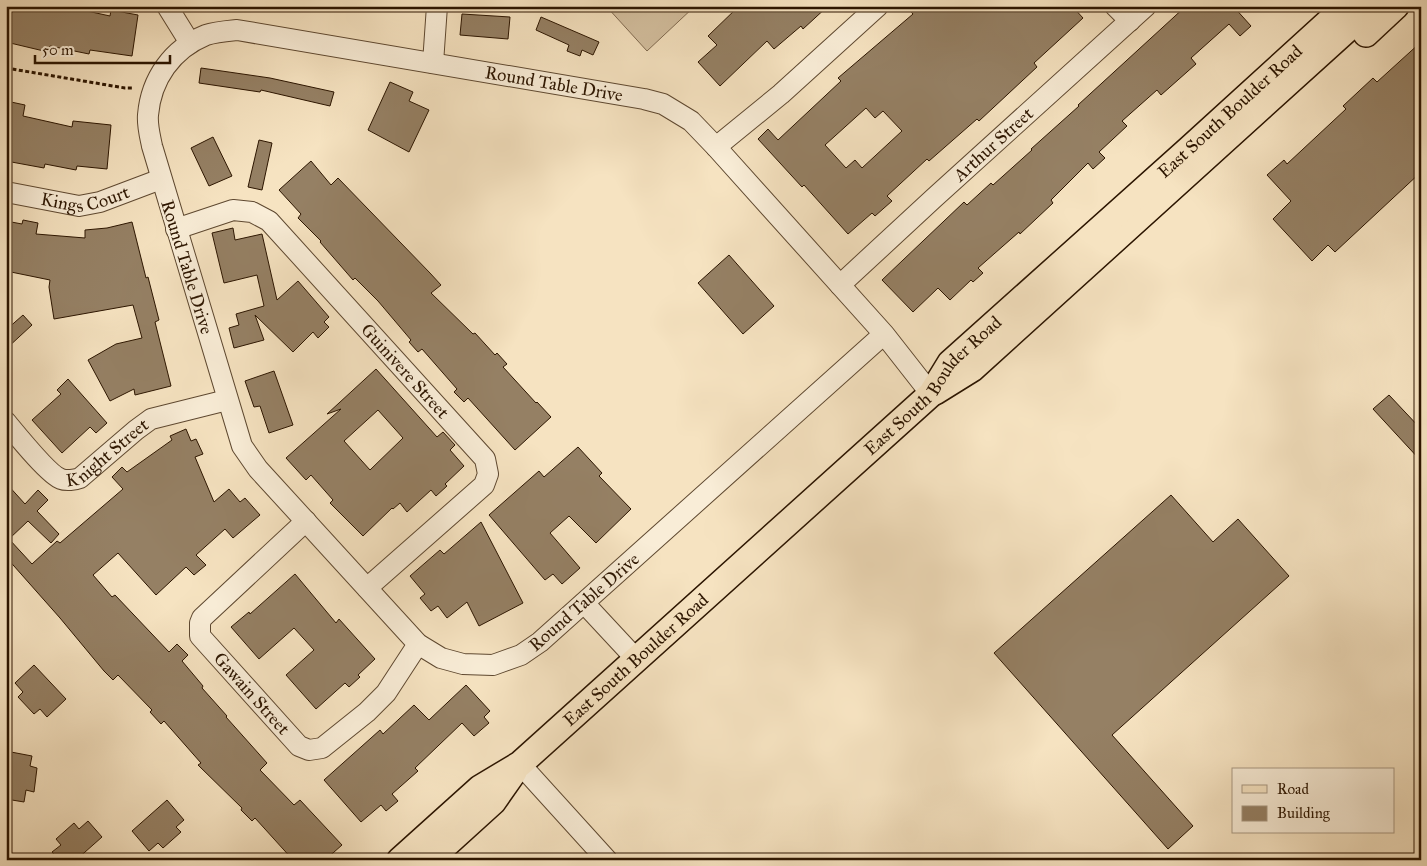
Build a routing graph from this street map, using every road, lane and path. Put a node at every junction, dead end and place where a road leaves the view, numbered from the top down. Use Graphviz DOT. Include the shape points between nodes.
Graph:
graph roads {
  1 [pos="167,6"];
  2 [pos="437,6"];
  3 [pos="878,6"];
  4 [pos="1115,6"];
  5 [pos="1146,6"];
  6 [pos="1346,6"];
  7 [pos="1373,6"];
  8 [pos="1396,6"];
  9 [pos="1130,21"];
  10 [pos="190,43"];
  11 [pos="433,63"];
  12 [pos="6,68"];
  13 [pos="152,88"];
  14 [pos="716,147"];
  15 [pos="1199,164"];
  16 [pos="161,179"];
  17 [pos="6,192"];
  18 [pos="176,229"];
  19 [pos="840,286"];
  20 [pos="884,334"];
  21 [pos="930,394"];
  22 [pos="227,400"];
  23 [pos="6,422"];
  24 [pos="306,521"];
  25 [pos="367,588"];
  26 [pos="584,603"];
  27 [pos="418,644"];
  28 [pos="636,660"];
  29 [pos="520,764"];
  30 [pos="400,860"];
  31 [pos="429,860"];
  32 [pos="607,860"];
  1 -- 10 [label="street"];
  2 -- 11 [label="street"];
  3 -- 14 [label="street" via="781,94"];
  4 -- 9 [label="street"];
  5 -- 9 [label="street, Arthur Street"];
  6 -- 21 [label="main road, East South Boulder Road" via="950,363"];
  7 -- 15 [label="main road, East South Boulder Road"];
  8 -- 15 [label="main road, East South Boulder Road" via="1267,123"];
  9 -- 19 [label="street, Arthur Street"];
  10 -- 11 [label="street, Round Table Drive" via="208,34 236,30"];
  10 -- 13 [label="street, Round Table Drive" via="171,58"];
  11 -- 14 [label="street, Round Table Drive" via="663,104 692,121"];
  12 -- 13 [label="path" via="125,88"];
  13 -- 16 [label="street, Round Table Drive" via="147,117"];
  14 -- 19 [label="street, Round Table Drive"];
  15 -- 21 [label="main road" via="972,369"];
  16 -- 17 [label="street, Kings Court" via="100,202 79,206"];
  16 -- 18 [label="street, Round Table Drive"];
  18 -- 22 [label="street, Round Table Drive"];
  18 -- 25 [label="street, Guinivere Street" via="233,210 252,212 268,221 485,459 488,474 484,485"];
  19 -- 20 [label="street, Round Table Drive"];
  20 -- 21 [label="street, Round Table Drive"];
  20 -- 26 [label="street, Round Table Drive"];
  21 -- 28 [label="main road, East South Boulder Road"];
  22 -- 23 [label="street, Knight Street" via="151,419 74,480 61,479 51,472"];
  22 -- 24 [label="street, Round Table Drive" via="242,446 258,470"];
  24 -- 25 [label="street, Round Table Drive"];
  24 -- 27 [label="street, Gawain Street" via="200,623 200,636 299,746 309,750 322,748 367,712 386,693"];
  25 -- 27 [label="street, Round Table Drive"];
  26 -- 27 [label="street, Round Table Drive" via="521,655 493,664 463,664 441,658"];
  26 -- 28 [label="street"];
  28 -- 29 [label="main road, East South Boulder Road"];
  29 -- 30 [label="main road, East South Boulder Road" via="480,788"];
  29 -- 31 [label="main road, East South Boulder Road" via="493,802"];
  29 -- 32 [label="street"];
}
